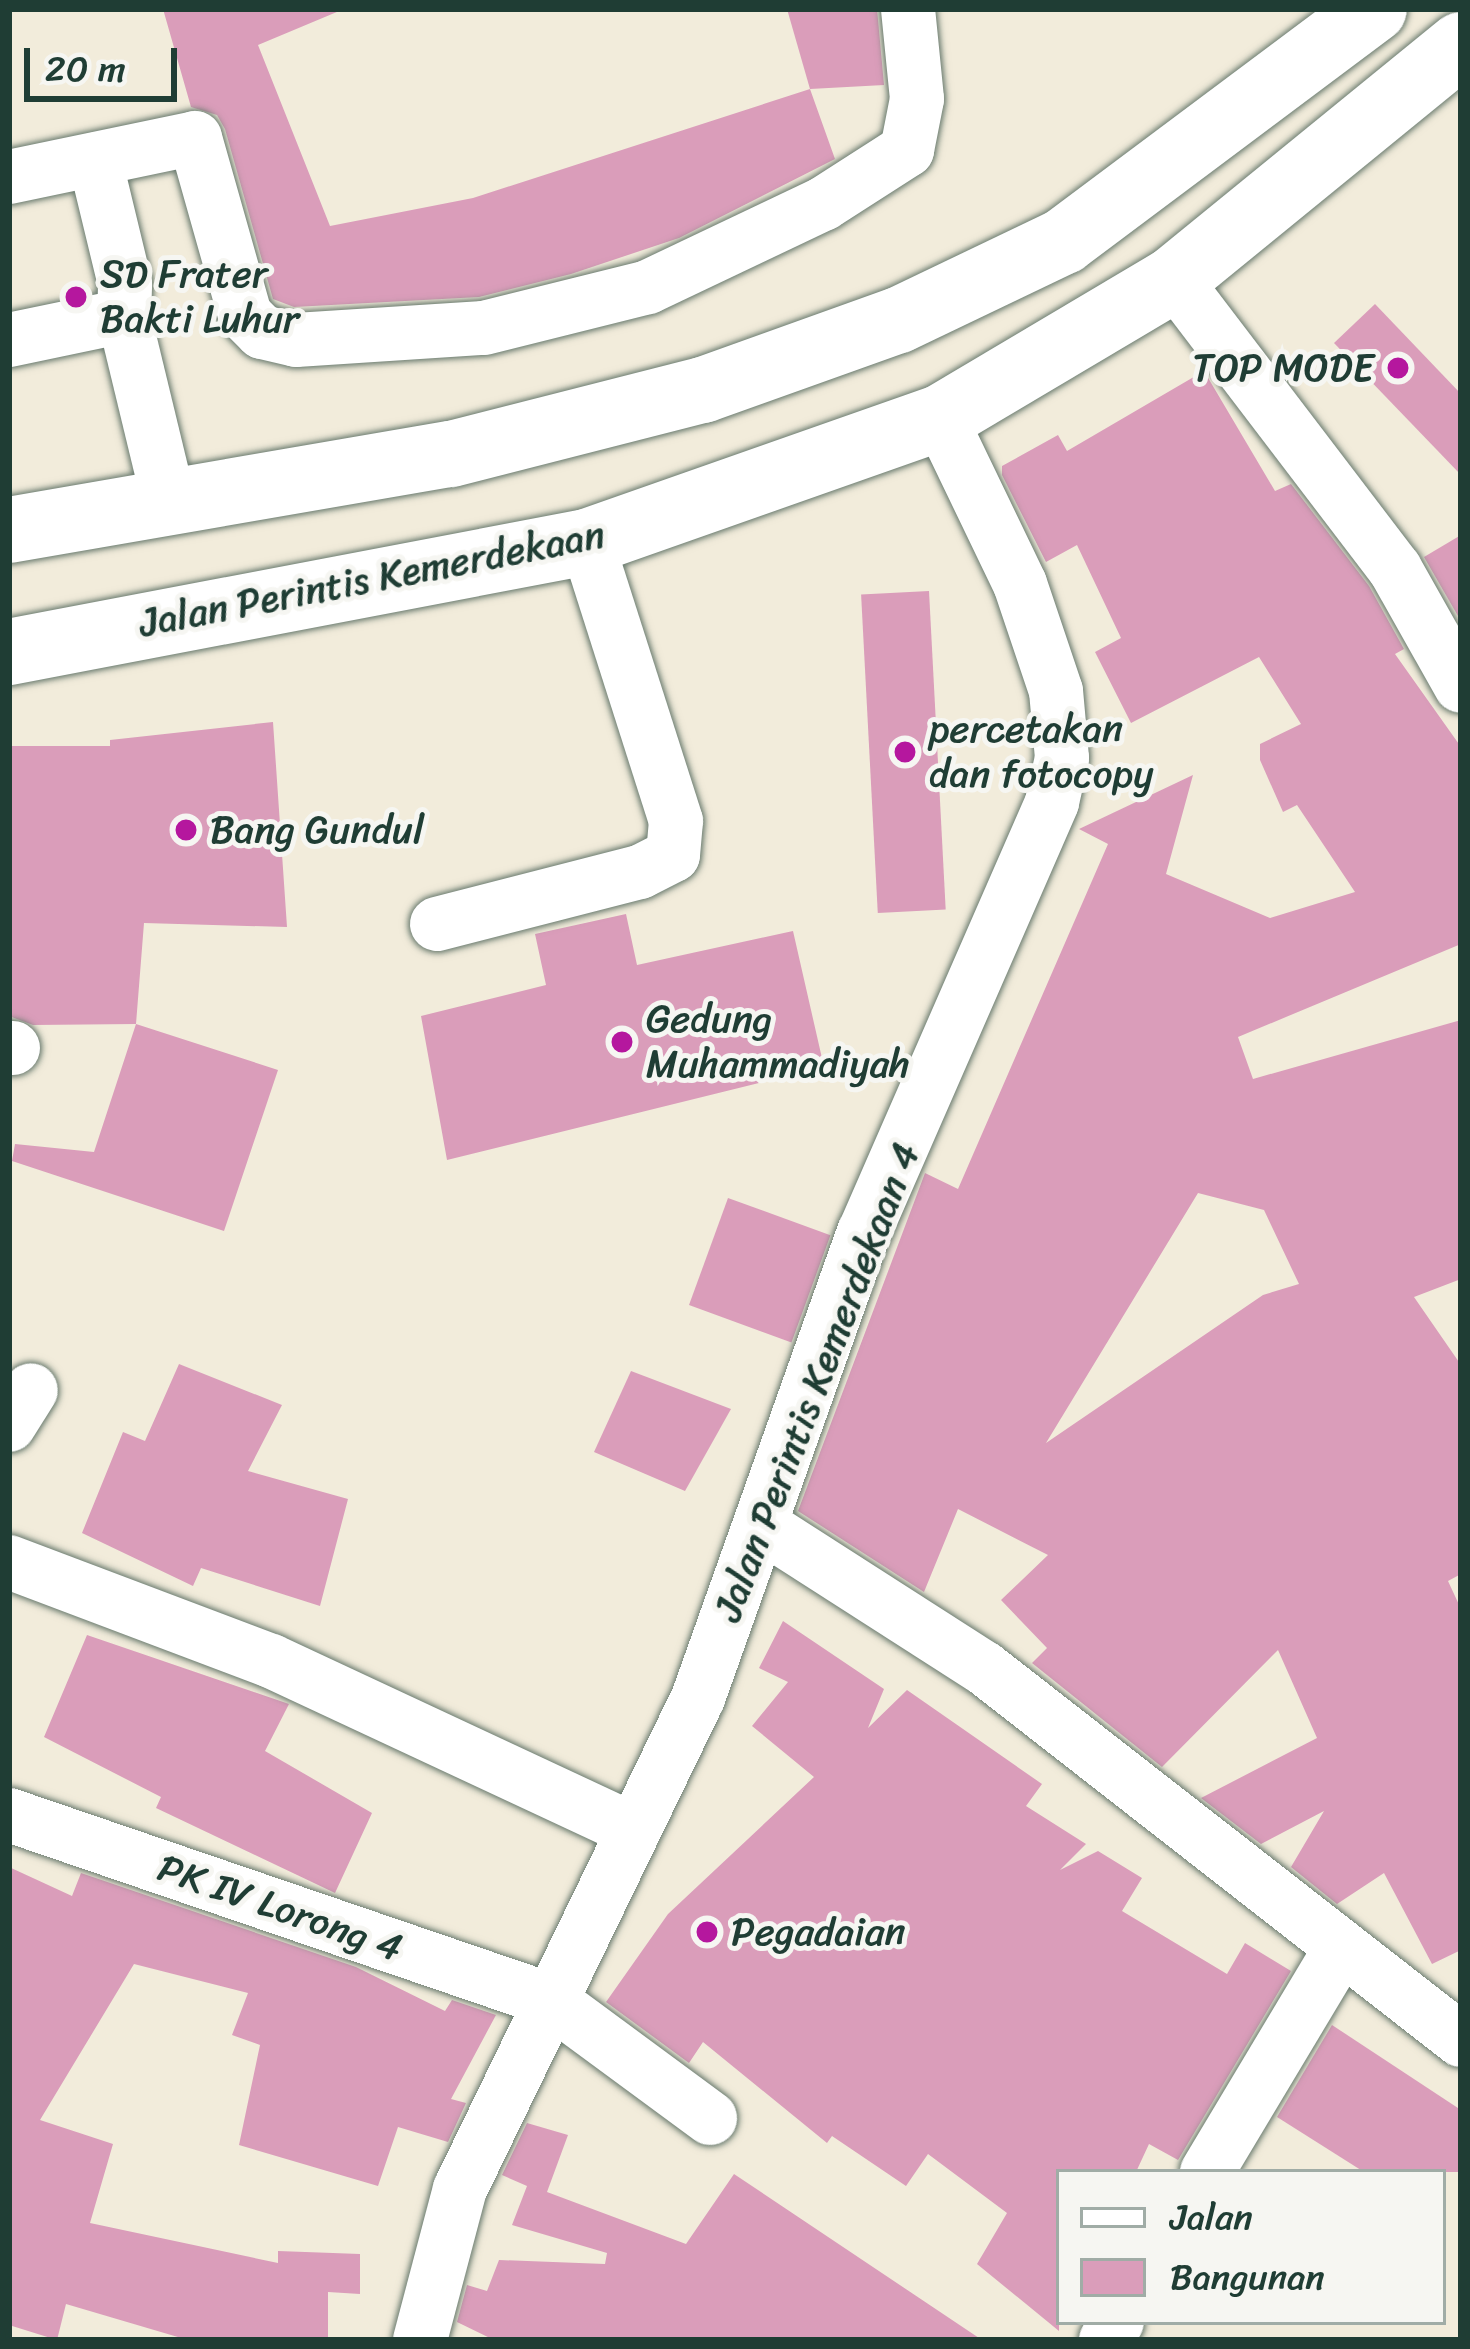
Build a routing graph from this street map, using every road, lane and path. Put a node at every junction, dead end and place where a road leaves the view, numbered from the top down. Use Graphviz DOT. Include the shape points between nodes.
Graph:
graph roads {
  1 [pos="908,9"];
  2 [pos="1374,9"];
  3 [pos="1461,45"];
  4 [pos="95,160"];
  5 [pos="9,177"];
  6 [pos="1174,278"];
  7 [pos="124,316"];
  8 [pos="9,340"];
  9 [pos="940,418"];
  10 [pos="170,506"];
  11 [pos="9,530"];
  12 [pos="586,542"];
  13 [pos="9,652"];
  14 [pos="1461,686"];
  15 [pos="437,924"];
  16 [pos="764,1527"];
  17 [pos="9,1562"];
  18 [pos="9,1815"];
  19 [pos="634,1829"];
  20 [pos="1340,1950"];
  21 [pos="550,2000"];
  22 [pos="1461,2040"];
  23 [pos="710,2118"];
  24 [pos="1209,2169"];
  25 [pos="420,2340"];
  1 -- 4 [label="street" via="917,99 907,150 823,204 648,287 484,328 296,340 262,332 244,315 195,138"];
  2 -- 10 [label="highway" via="1064,242 899,320 703,390 566,425"];
  3 -- 6 [label="highway, Jalan Perintis Kemerdekaan"];
  4 -- 5 [label="street"];
  4 -- 7 [label="street" via="125,284"];
  6 -- 9 [label="highway, Jalan Perintis Kemerdekaan"];
  6 -- 14 [label="street" via="1395,569"];
  7 -- 8 [label="street"];
  7 -- 10 [label="street"];
  9 -- 12 [label="highway, Jalan Perintis Kemerdekaan"];
  9 -- 16 [label="street, Jalan Perintis Kemerdekaan 4" via="1020,584 1057,691 1062,758 1014,901 864,1233"];
  10 -- 11 [label="highway"];
  12 -- 13 [label="highway, Jalan Perintis Kemerdekaan"];
  12 -- 15 [label="street" via="676,821 673,855 640,872"];
  16 -- 19 [label="street, Jalan Perintis Kemerdekaan 4" via="698,1698"];
  16 -- 20 [label="street" via="984,1668"];
  17 -- 19 [label="street" via="271,1661"];
  18 -- 21 [label="street, PK IV Lorong 4"];
  19 -- 21 [label="street, Jalan Perintis Kemerdekaan 4"];
  20 -- 22 [label="street"];
  20 -- 24 [label="street"];
  21 -- 23 [label="street, PK IV Lorong 4"];
  21 -- 25 [label="street, Jalan Perintis Kemerdekaan 4" via="460,2189"];
}
